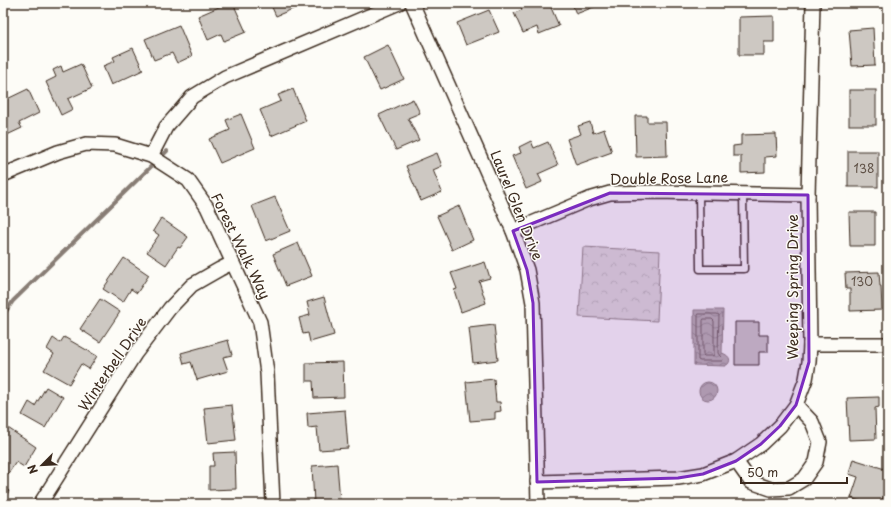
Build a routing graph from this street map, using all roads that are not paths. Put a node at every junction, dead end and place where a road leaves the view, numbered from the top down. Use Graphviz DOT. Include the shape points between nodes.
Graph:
graph roads {
  1 [pos="399,3"];
  2 [pos="412,3"];
  3 [pos="814,3"];
  4 [pos="151,156"];
  5 [pos="3,175"];
  6 [pos="699,193"];
  7 [pos="743,193"];
  8 [pos="808,195"];
  9 [pos="513,231"];
  10 [pos="232,263"];
  11 [pos="810,344"];
  12 [pos="888,344"];
  13 [pos="796,405"];
  14 [pos="736,461"];
  15 [pos="537,482"];
  16 [pos="40,504"];
  17 [pos="273,504"];
  18 [pos="538,504"];
  1 -- 4 [label="street" via="225,77 192,97 166,127"];
  2 -- 9 [label="street, Laurel Glen Drive"];
  3 -- 8 [label="street, Weeping Spring Drive"];
  4 -- 5 [label="street, Forest Walk Way" via="115,145 86,144 58,152"];
  4 -- 10 [label="street, Forest Walk Way" via="188,180 207,207"];
  6 -- 7 [label="street, Double Rose Lane"];
  6 -- 7 [label="lane" via="700,269 744,268"];
  6 -- 9 [label="street, Double Rose Lane" via="610,193 589,199"];
  7 -- 8 [label="street, Double Rose Lane"];
  8 -- 11 [label="street, Weeping Spring Drive"];
  9 -- 15 [label="street, Laurel Glen Drive" via="527,270 534,303"];
  10 -- 16 [label="street, Winterbell Drive" via="192,285 170,308 135,354"];
  10 -- 17 [label="street, Forest Walk Way" via="260,322 267,373"];
  11 -- 12 [label="street"];
  11 -- 13 [label="street, Weeping Spring Drive" via="806,379"];
  13 -- 14 [label="street, Weeping Spring Drive" via="780,426 761,444"];
  13 -- 14 [label="street" via="812,422 820,442 816,462 804,479 788,488 771,489 751,482"];
  14 -- 15 [label="street, Weeping Spring Drive" via="703,474 678,478"];
  15 -- 18 [label="street, Laurel Glen Drive"];
}
